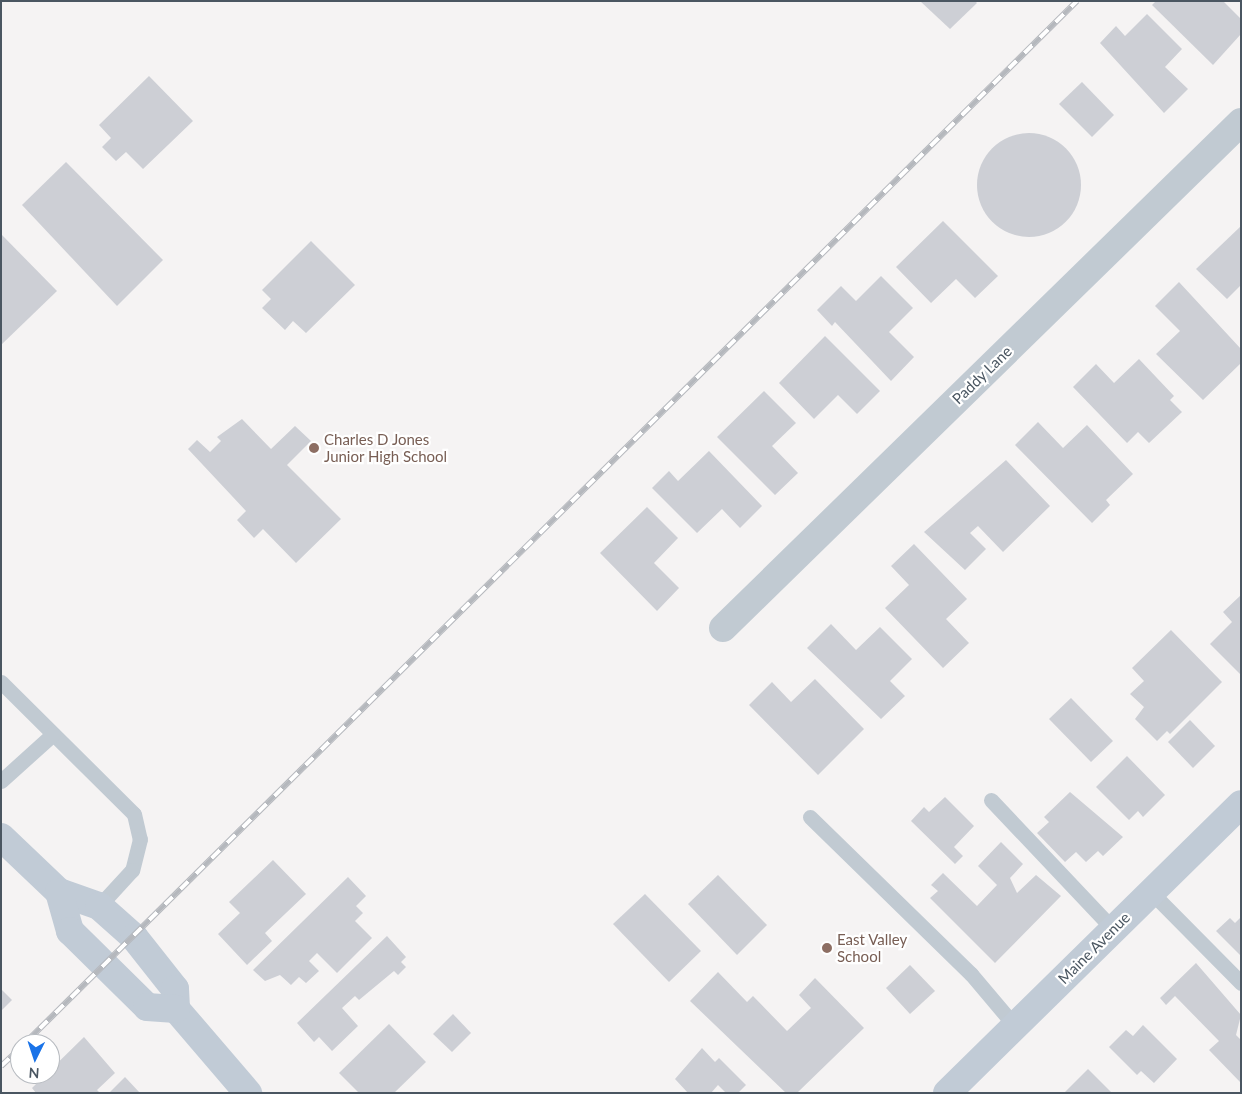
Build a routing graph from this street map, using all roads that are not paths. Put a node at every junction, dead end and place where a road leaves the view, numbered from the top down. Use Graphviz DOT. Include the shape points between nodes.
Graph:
graph roads {
  1 [pos="1241,122"];
  2 [pos="723,628"];
  3 [pos="1,682"];
  4 [pos="53,734"];
  5 [pos="1,781"];
  6 [pos="990,800"];
  7 [pos="1241,804"];
  8 [pos="810,817"];
  9 [pos="1,836"];
  10 [pos="59,892"];
  11 [pos="1151,892"];
  12 [pos="99,906"];
  13 [pos="1113,929"];
  14 [pos="1241,983"];
  15 [pos="176,1009"];
  16 [pos="1015,1026"];
  17 [pos="248,1093"];
  18 [pos="947,1093"];
  1 -- 2 [label="street, Paddy Lane"];
  3 -- 4 [label="lane"];
  4 -- 5 [label="lane"];
  4 -- 12 [label="lane" via="134,814 140,839 132,870"];
  6 -- 13 [label="lane"];
  7 -- 11 [label="main road, Maine Avenue"];
  8 -- 16 [label="lane" via="970,974"];
  9 -- 10 [label="main road"];
  10 -- 12 [label="main road"];
  10 -- 15 [label="main road" via="70,930 147,1007"];
  11 -- 13 [label="main road, Maine Avenue"];
  11 -- 14 [label="lane"];
  12 -- 15 [label="main road" via="134,937 175,989"];
  13 -- 16 [label="main road, Maine Avenue"];
  15 -- 17 [label="main road"];
  16 -- 18 [label="main road, Maine Avenue"];
}
